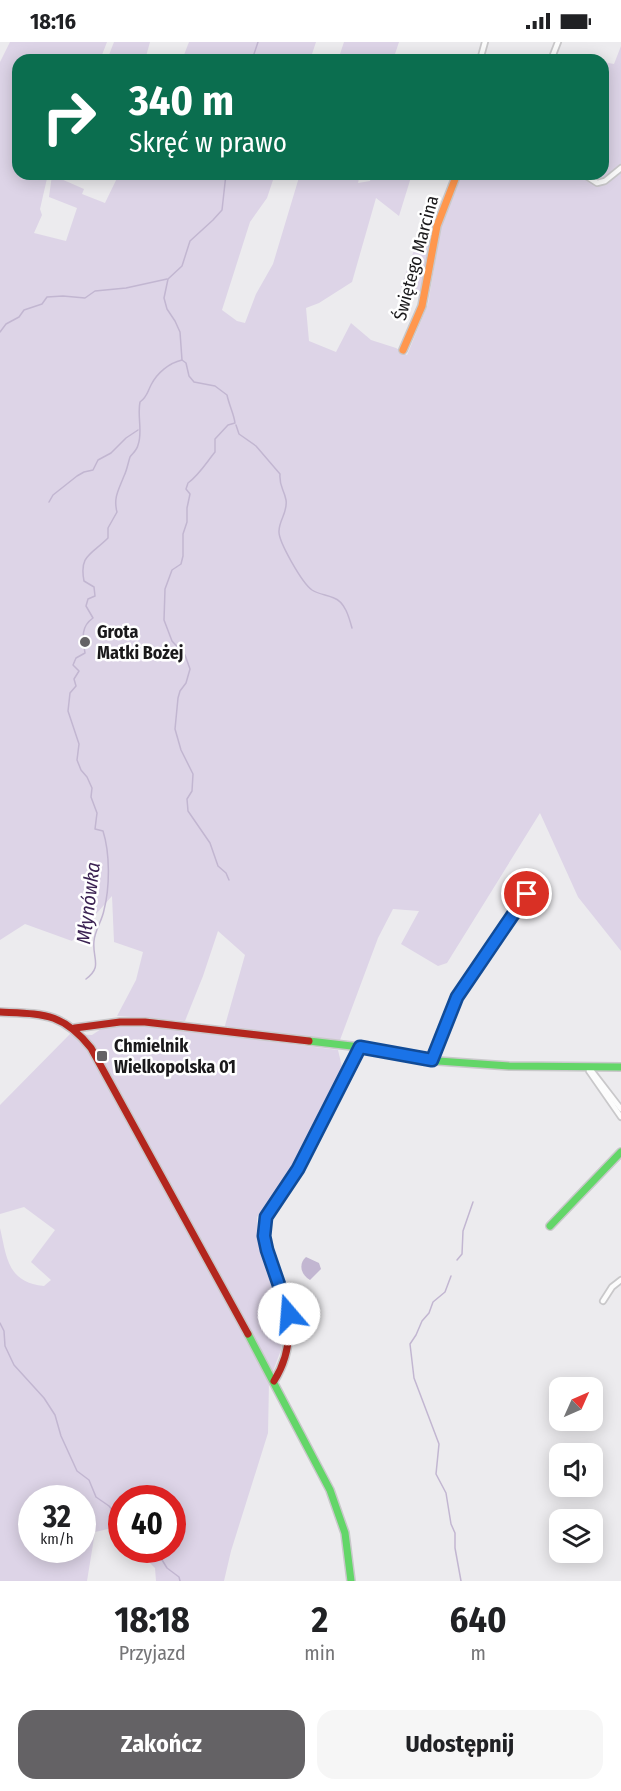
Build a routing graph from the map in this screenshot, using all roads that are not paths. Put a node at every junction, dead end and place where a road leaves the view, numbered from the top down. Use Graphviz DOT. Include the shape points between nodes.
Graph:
graph roads {
  1 [pos="621,168"];
  2 [pos="609,178"];
  3 [pos="455,180"];
  4 [pos="592,180"];
  5 [pos="606,180"];
  6 [pos="403,350"];
  7 [pos="527,894"];
  8 [pos="0,1012"];
  9 [pos="75,1028"];
  10 [pos="360,1047"];
  11 [pos="432,1060"];
  12 [pos="589,1067"];
  13 [pos="621,1067"];
  14 [pos="621,1109"];
  15 [pos="621,1117"];
  16 [pos="621,1152"];
  17 [pos="550,1226"];
  18 [pos="621,1280"];
  19 [pos="603,1301"];
  20 [pos="274,1381"];
  21 [pos="351,1581"];
  1 -- 2 [label="street"];
  3 -- 6 [label="street, Świętego Marcina" via="437,226 422,306"];
  4 -- 5 [label="street"];
  7 -- 11 [label="street" via="457,997"];
  8 -- 9 [label="street" via="47,1016"];
  9 -- 10 [label="street" via="145,1022"];
  9 -- 20 [label="street" via="91,1048"];
  10 -- 11 [label="street"];
  10 -- 20 [label="street" via="298,1169 266,1217 264,1236 289,1314 290,1331"];
  11 -- 12 [label="street"];
  12 -- 13 [label="street"];
  12 -- 14 [label="street"];
  12 -- 15 [label="street"];
  16 -- 17 [label="street"];
  18 -- 19 [label="street"];
  20 -- 21 [label="street" via="330,1490 345,1533"];
}
